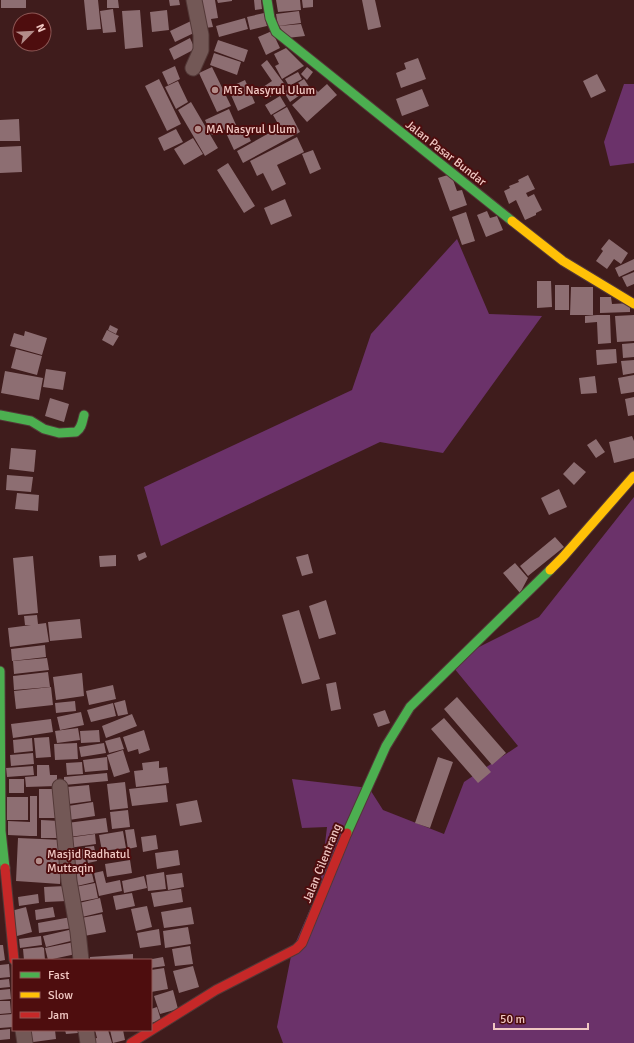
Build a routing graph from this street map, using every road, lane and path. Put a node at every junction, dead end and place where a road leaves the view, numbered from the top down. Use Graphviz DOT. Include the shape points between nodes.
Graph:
graph roads {
  1 [pos="194,0"];
  2 [pos="267,0"];
  3 [pos="193,68"];
  4 [pos="634,304"];
  5 [pos="0,415"];
  6 [pos="84,415"];
  7 [pos="634,476"];
  8 [pos="0,671"];
  9 [pos="1,689"];
  10 [pos="60,787"];
  11 [pos="14,959"];
  12 [pos="81,959"];
  13 [pos="152,1030"];
  14 [pos="23,1031"];
  15 [pos="86,1031"];
  16 [pos="150,1031"];
  17 [pos="25,1043"];
  18 [pos="88,1043"];
  19 [pos="131,1043"];
  1 -- 3 [label="street" via="201,50"];
  2 -- 4 [label="street, Jalan Pasar Bundar" via="276,32 563,261"];
  5 -- 6 [label="street" via="31,421 44,429 59,432 78,431"];
  7 -- 13 [label="street, Jalan Cilentrang" via="563,557 414,702 386,746 302,943 296,949 216,990"];
  8 -- 9 [label="street"];
  9 -- 11 [label="street" via="1,832"];
  10 -- 12 [label="street" via="69,881"];
  14 -- 17 [label="street"];
  15 -- 18 [label="street"];
  16 -- 19 [label="street, Jalan Cilentrang"];
}
